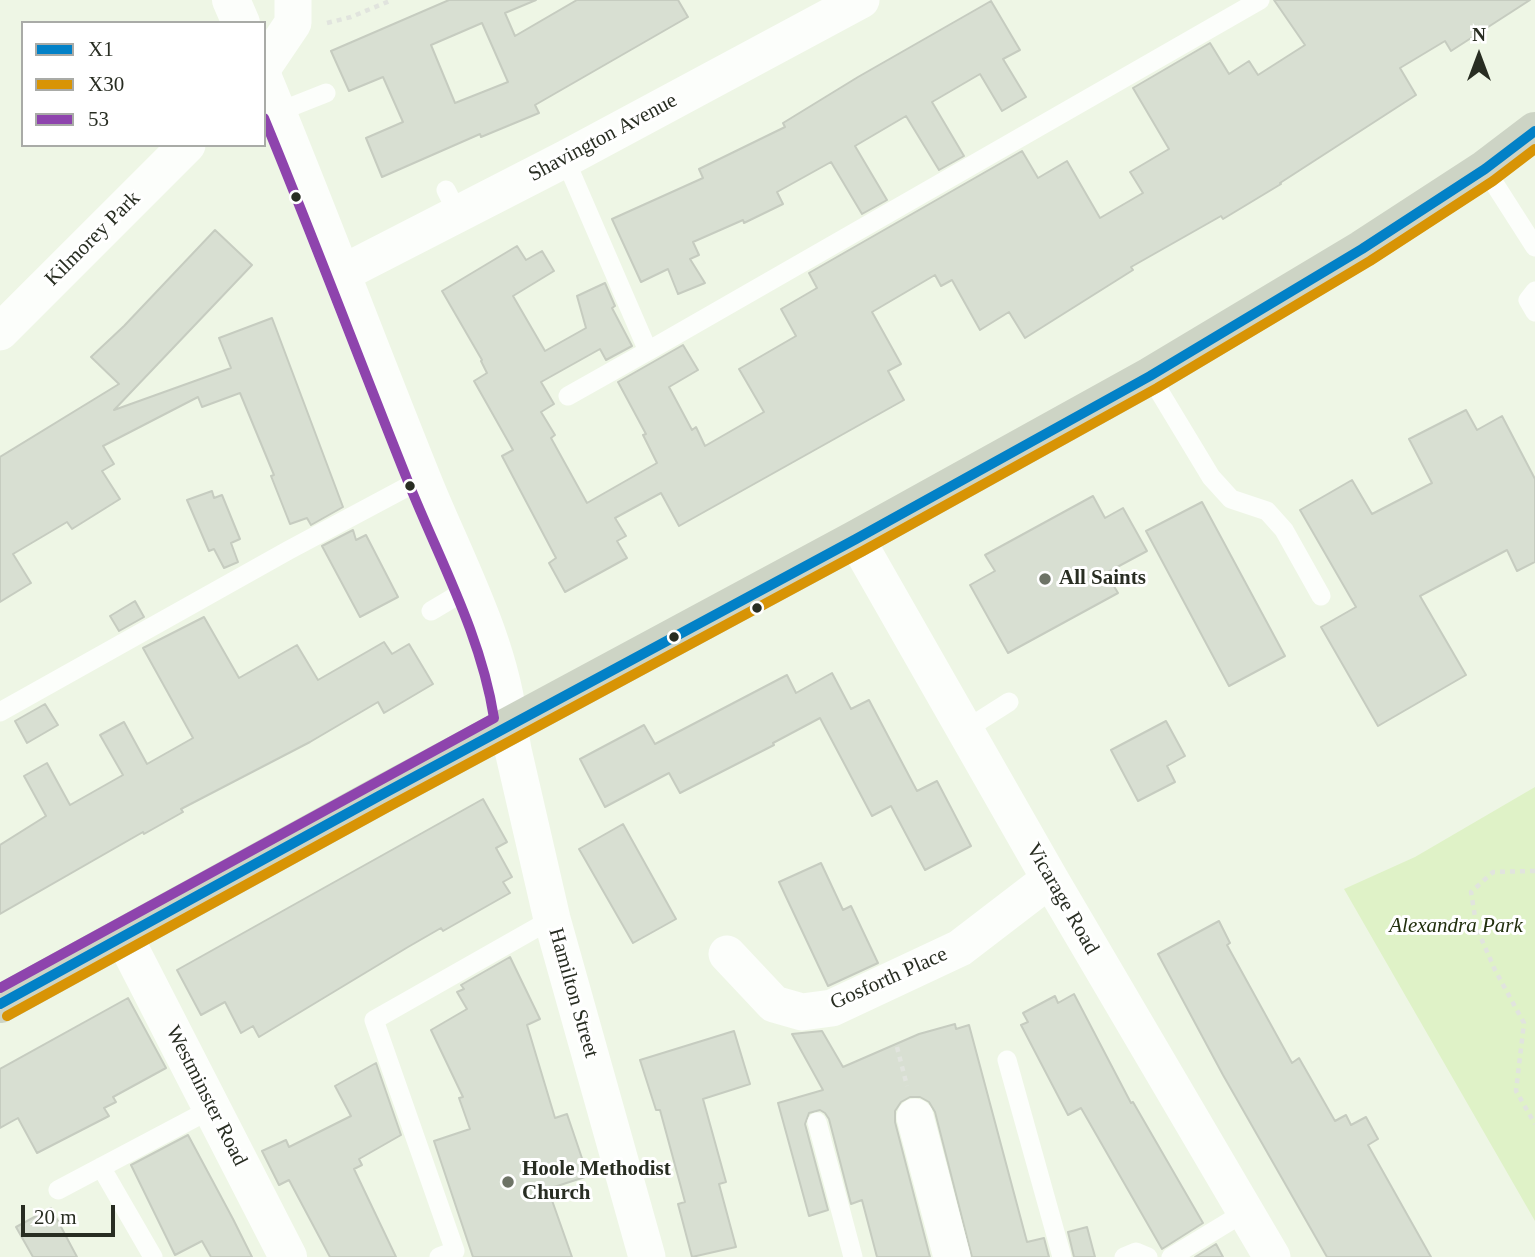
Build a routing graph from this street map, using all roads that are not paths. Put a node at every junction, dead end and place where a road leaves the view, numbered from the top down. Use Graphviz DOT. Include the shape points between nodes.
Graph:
graph roads {
  1 [pos="231,0"];
  2 [pos="293,0"];
  3 [pos="861,0"];
  4 [pos="1260,0"];
  5 [pos="239,21"];
  6 [pos="266,63"];
  7 [pos="326,93"];
  8 [pos="271,96"];
  9 [pos="1535,131"];
  10 [pos="185,147"];
  11 [pos="565,159"];
  12 [pos="1485,169"];
  13 [pos="1535,247"];
  14 [pos="343,273"];
  15 [pos="1535,291"];
  16 [pos="1535,312"];
  17 [pos="0,332"];
  18 [pos="648,351"];
  19 [pos="1150,376"];
  20 [pos="568,396"];
  21 [pos="422,479"];
  22 [pos="856,539"];
  23 [pos="468,589"];
  24 [pos="1321,596"];
  25 [pos="432,611"];
  26 [pos="1009,702"];
  27 [pos="0,712"];
  28 [pos="509,726"];
  29 [pos="965,730"];
  30 [pos="1050,879"];
  31 [pos="552,919"];
  32 [pos="126,935"];
  33 [pos="727,954"];
  34 [pos="0,1004"];
  35 [pos="1007,1060"];
  36 [pos="213,1108"];
  37 [pos="915,1117"];
  38 [pos="817,1122"];
  39 [pos="101,1167"];
  40 [pos="58,1190"];
  41 [pos="1245,1212"];
  42 [pos="153,1257"];
  43 [pos="288,1257"];
  44 [pos="439,1257"];
  45 [pos="647,1257"];
  46 [pos="853,1257"];
  47 [pos="953,1257"];
  48 [pos="1062,1257"];
  49 [pos="1124,1257"];
  50 [pos="1148,1257"];
  51 [pos="1171,1257"];
  52 [pos="1272,1257"];
  1 -- 5 [label="street"];
  2 -- 6 [label="street" via="293,23"];
  3 -- 11 [label="street, Shavington Avenue"];
  4 -- 18 [label="lane"];
  7 -- 8 [label="lane"];
  8 -- 14 [label="street"];
  9 -- 12 [label="highway"];
  10 -- 17 [label="street, Kilmorey Park"];
  11 -- 14 [label="street, Shavington Avenue" via="452,202"];
  11 -- 18 [label="lane"];
  12 -- 13 [label="lane"];
  12 -- 19 [label="highway"];
  14 -- 21 [label="street"];
  15 -- 16 [label="lane" via="1528,300"];
  18 -- 20 [label="lane"];
  19 -- 22 [label="highway"];
  19 -- 24 [label="lane" via="1211,477 1231,499 1267,511 1284,530"];
  21 -- 23 [label="street"];
  21 -- 27 [label="lane"];
  22 -- 28 [label="highway"];
  22 -- 29 [label="street, Vicarage Road"];
  23 -- 25 [label="lane"];
  23 -- 28 [label="street" via="492,647"];
  26 -- 29 [label="lane"];
  28 -- 31 [label="street, Hamilton Street"];
  28 -- 32 [label="highway"];
  29 -- 30 [label="street, Vicarage Road"];
  30 -- 33 [label="street, Gosforth Place" via="960,948 832,1007 802,1012 774,1004"];
  30 -- 41 [label="street, Vicarage Road"];
  31 -- 44 [label="lane" via="374,1020 455,1251"];
  31 -- 45 [label="street, Hamilton Street"];
  32 -- 34 [label="highway"];
  32 -- 36 [label="street, Westminster Road"];
  35 -- 48 [label="lane"];
  36 -- 39 [label="lane"];
  36 -- 43 [label="street, Westminster Road"];
  37 -- 47 [label="street"];
  38 -- 46 [label="lane"];
  39 -- 40 [label="lane"];
  39 -- 42 [label="lane"];
  41 -- 51 [label="lane"];
  41 -- 52 [label="street, Vicarage Road"];
  49 -- 50 [label="lane" via="1136,1252"];
}
